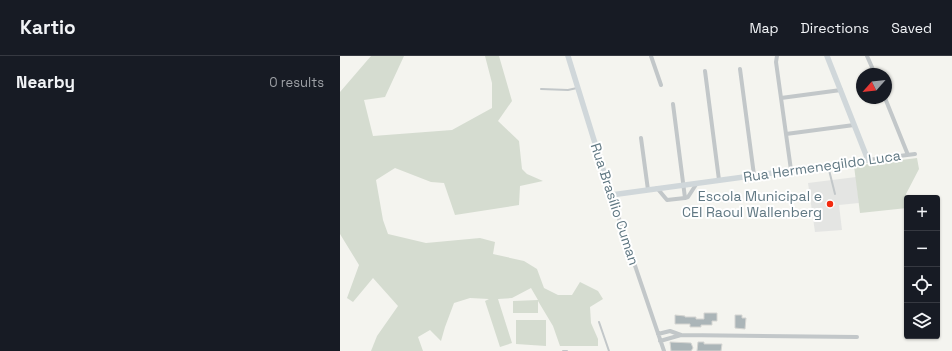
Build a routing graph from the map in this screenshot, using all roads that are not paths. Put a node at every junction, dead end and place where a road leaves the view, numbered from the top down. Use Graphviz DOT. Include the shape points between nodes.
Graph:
graph roads {
  1 [pos="568,56"];
  2 [pos="651,56"];
  3 [pos="777,56"];
  4 [pos="827,56"];
  5 [pos="867,56"];
  6 [pos="872,68"];
  7 [pos="740,69"];
  8 [pos="705,71"];
  9 [pos="661,84"];
  10 [pos="578,88"];
  11 [pos="541,89"];
  12 [pos="841,90"];
  13 [pos="781,98"];
  14 [pos="673,104"];
  15 [pos="887,104"];
  16 [pos="854,125"];
  17 [pos="786,134"];
  18 [pos="641,138"];
  19 [pos="915,154"];
  20 [pos="908,155"];
  21 [pos="868,160"];
  22 [pos="828,166"];
  23 [pos="791,170"];
  24 [pos="754,175"];
  25 [pos="719,180"];
  26 [pos="697,183"];
  27 [pos="684,185"];
  28 [pos="657,188"];
  29 [pos="648,190"];
  30 [pos="835,194"];
  31 [pos="611,195"];
  32 [pos="685,198"];
  33 [pos="599,322"];
  34 [pos="658,334"];
  35 [pos="681,335"];
  36 [pos="857,337"];
  37 [pos="660,340"];
  38 [pos="563,351"];
  39 [pos="567,351"];
  40 [pos="609,351"];
  41 [pos="664,351"];
  1 -- 10 [label="street, Rua Brasílio Cuman"];
  2 -- 9 [label="street"];
  3 -- 13 [label="street"];
  4 -- 12 [label="street"];
  5 -- 6 [label="street"];
  7 -- 24 [label="street"];
  8 -- 25 [label="street"];
  10 -- 11 [label="lane"];
  10 -- 31 [label="street, Rua Brasílio Cuman"];
  12 -- 13 [label="street"];
  12 -- 16 [label="street"];
  13 -- 17 [label="street"];
  14 -- 27 [label="street"];
  15 -- 20 [label="street"];
  16 -- 17 [label="street"];
  16 -- 21 [label="street"];
  17 -- 23 [label="street"];
  18 -- 29 [label="street"];
  19 -- 20 [label="street, Rua Hermenegildo Luca"];
  20 -- 21 [label="street, Rua Hermenegildo Luca"];
  21 -- 22 [label="street, Rua Hermenegildo Luca"];
  22 -- 23 [label="street, Rua Hermenegildo Luca"];
  22 -- 30 [label="lane"];
  23 -- 24 [label="street, Rua Hermenegildo Luca"];
  24 -- 25 [label="street, Rua Hermenegildo Luca"];
  25 -- 26 [label="street, Rua Hermenegildo Luca"];
  26 -- 27 [label="street, Rua Hermenegildo Luca"];
  26 -- 32 [label="street"];
  27 -- 28 [label="street, Rua Hermenegildo Luca"];
  27 -- 32 [label="street"];
  28 -- 29 [label="street, Rua Hermenegildo Luca"];
  28 -- 32 [label="street" via="667,200"];
  29 -- 31 [label="street, Rua Hermenegildo Luca"];
  31 -- 34 [label="street, Rua Brasílio Cuman"];
  33 -- 40 [label="lane"];
  34 -- 35 [label="street" via="670,331"];
  34 -- 37 [label="street, Rua Brasílio Cuman"];
  35 -- 36 [label="street"];
  35 -- 37 [label="street"];
  37 -- 41 [label="street, Rua Brasílio Cuman"];
  38 -- 39 [label="lane"];
}
